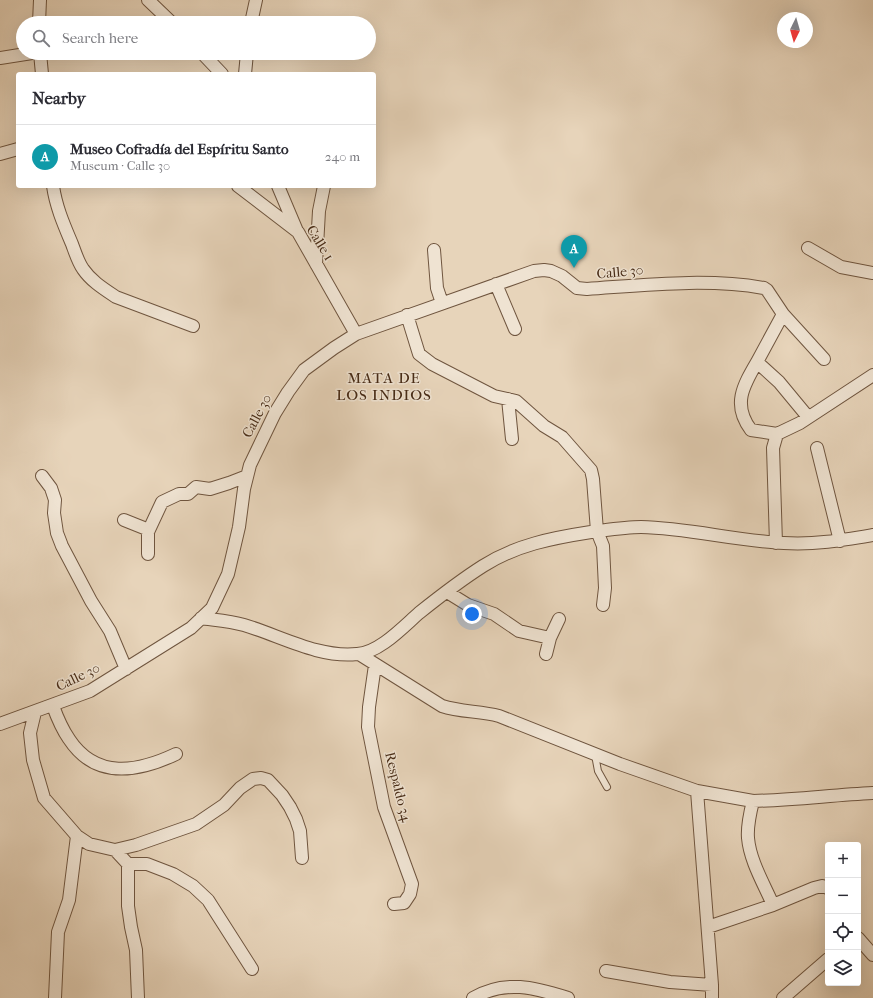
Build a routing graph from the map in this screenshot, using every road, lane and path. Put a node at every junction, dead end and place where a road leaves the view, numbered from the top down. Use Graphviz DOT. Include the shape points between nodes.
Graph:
graph roads {
  1 [pos="40,0"];
  2 [pos="148,0"];
  3 [pos="256,0"];
  4 [pos="39,16"];
  5 [pos="165,16"];
  6 [pos="253,16"];
  7 [pos="16,56"];
  8 [pos="0,58"];
  9 [pos="41,60"];
  10 [pos="209,60"];
  11 [pos="246,60"];
  12 [pos="42,72"];
  13 [pos="220,72"];
  14 [pos="245,72"];
  15 [pos="16,150"];
  16 [pos="0,154"];
  17 [pos="53,188"];
  18 [pos="241,188"];
  19 [pos="279,188"];
  20 [pos="324,188"];
  21 [pos="298,232"];
  22 [pos="808,248"];
  23 [pos="434,250"];
  24 [pos="316,264"];
  25 [pos="873,272"];
  26 [pos="496,284"];
  27 [pos="442,303"];
  28 [pos="783,314"];
  29 [pos="407,315"];
  30 [pos="193,326"];
  31 [pos="515,329"];
  32 [pos="356,334"];
  33 [pos="824,359"];
  34 [pos="757,362"];
  35 [pos="873,375"];
  36 [pos="508,399"];
  37 [pos="808,418"];
  38 [pos="777,434"];
  39 [pos="512,439"];
  40 [pos="817,448"];
  41 [pos="42,476"];
  42 [pos="247,476"];
  43 [pos="124,520"];
  44 [pos="149,530"];
  45 [pos="597,531"];
  46 [pos="873,535"];
  47 [pos="840,540"];
  48 [pos="776,543"];
  49 [pos="148,554"];
  50 [pos="447,592"];
  51 [pos="604,605"];
  52 [pos="201,618"];
  53 [pos="558,619"];
  54 [pos="550,638"];
  55 [pos="359,654"];
  56 [pos="546,654"];
  57 [pos="375,665"];
  58 [pos="126,668"];
  59 [pos="53,706"];
  60 [pos="35,712"];
  61 [pos="0,724"];
  62 [pos="176,754"];
  63 [pos="595,754"];
  64 [pos="607,787"];
  65 [pos="697,791"];
  66 [pos="873,793"];
  67 [pos="753,801"];
  68 [pos="78,836"];
  69 [pos="115,850"];
  70 [pos="302,858"];
  71 [pos="128,864"];
  72 [pos="825,887"];
  73 [pos="394,904"];
  74 [pos="773,905"];
  75 [pos="708,927"];
  76 [pos="861,941"];
  77 [pos="873,955"];
  78 [pos="825,962"];
  79 [pos="252,969"];
  80 [pos="606,971"];
  81 [pos="712,985"];
  82 [pos="55,998"];
  83 [pos="138,998"];
  84 [pos="473,998"];
  85 [pos="568,998"];
  86 [pos="712,998"];
  87 [pos="783,998"];
  1 -- 4 [label="street"];
  2 -- 5 [label="street"];
  3 -- 6 [label="street"];
  7 -- 8 [label="street"];
  9 -- 12 [label="street"];
  10 -- 13 [label="street"];
  11 -- 14 [label="street"];
  15 -- 16 [label="street"];
  17 -- 30 [label="street" via="57,207 80,264 92,279 116,297"];
  18 -- 21 [label="street, Calle 1"];
  19 -- 21 [label="street"];
  20 -- 24 [label="street" via="319,212"];
  21 -- 24 [label="street, Calle 1"];
  22 -- 25 [label="street" via="841,267"];
  23 -- 27 [label="street" via="437,288"];
  24 -- 32 [label="street, Calle 1"];
  26 -- 27 [label="street, Calle 30"];
  26 -- 28 [label="street, Calle 30" via="544,270 562,276 577,288 587,289 653,284 728,284 764,288"];
  26 -- 31 [label="street"];
  27 -- 29 [label="street, Calle 30"];
  28 -- 33 [label="street"];
  28 -- 34 [label="street"];
  29 -- 32 [label="street, Calle 30"];
  29 -- 36 [label="street" via="419,354 432,364 494,396"];
  32 -- 42 [label="street, Calle 30" via="304,370 275,414"];
  34 -- 37 [label="street" via="779,382"];
  34 -- 38 [label="street" via="742,393 740,408 751,430"];
  35 -- 37 [label="street"];
  36 -- 39 [label="street"];
  36 -- 45 [label="street" via="516,401 544,426 562,437 590,470"];
  37 -- 38 [label="street"];
  38 -- 48 [label="street" via="773,448"];
  40 -- 47 [label="street"];
  41 -- 58 [label="street" via="51,488 55,500 57,533 62,546 110,631"];
  42 -- 44 [label="street" via="210,489 196,488 188,494 179,494 162,502"];
  42 -- 52 [label="street, Calle 30" via="228,574 212,608"];
  43 -- 44 [label="street"];
  44 -- 49 [label="street"];
  45 -- 48 [label="street" via="641,527"];
  45 -- 50 [label="street" via="555,538 505,553"];
  45 -- 51 [label="street" via="603,546"];
  46 -- 47 [label="street"];
  47 -- 48 [label="street" via="826,543"];
  50 -- 54 [label="street" via="468,605 494,614 519,631"];
  50 -- 55 [label="street" via="377,648"];
  52 -- 55 [label="street" via="241,624 316,650 336,654"];
  52 -- 58 [label="street, Calle 30" via="191,628"];
  53 -- 54 [label="street"];
  54 -- 56 [label="street"];
  55 -- 57 [label="street"];
  57 -- 63 [label="street" via="442,706 453,710 499,716"];
  57 -- 73 [label="street, Respaldo 34" via="368,727 384,807 412,884 410,894 404,903"];
  58 -- 59 [label="street, Calle 30" via="90,691"];
  59 -- 60 [label="street, Calle 30"];
  59 -- 62 [label="street" via="69,740 84,756 100,766 125,769 143,767"];
  60 -- 61 [label="street, Calle 30"];
  60 -- 68 [label="street" via="30,733 33,760 44,798"];
  63 -- 64 [label="lane" via="598,771"];
  63 -- 65 [label="street"];
  65 -- 67 [label="street"];
  65 -- 75 [label="street"];
  66 -- 67 [label="street"];
  67 -- 74 [label="street" via="748,838 752,857"];
  68 -- 69 [label="street" via="89,844"];
  68 -- 82 [label="street" via="69,900 58,932"];
  69 -- 70 [label="street" via="196,824 224,805 240,788 253,779 261,778 268,780 290,807 300,831"];
  69 -- 71 [label="street"];
  71 -- 79 [label="street" via="147,864 173,874 192,886 208,900"];
  71 -- 83 [label="street" via="128,906 136,950"];
  72 -- 74 [label="street" via="814,888"];
  74 -- 75 [label="street"];
  75 -- 81 [label="street"];
  76 -- 77 [label="street"];
  78 -- 87 [label="street"];
  80 -- 81 [label="street" via="670,982"];
  81 -- 86 [label="street"];
  84 -- 85 [label="street" via="501,988 516,986 530,987"];
}
